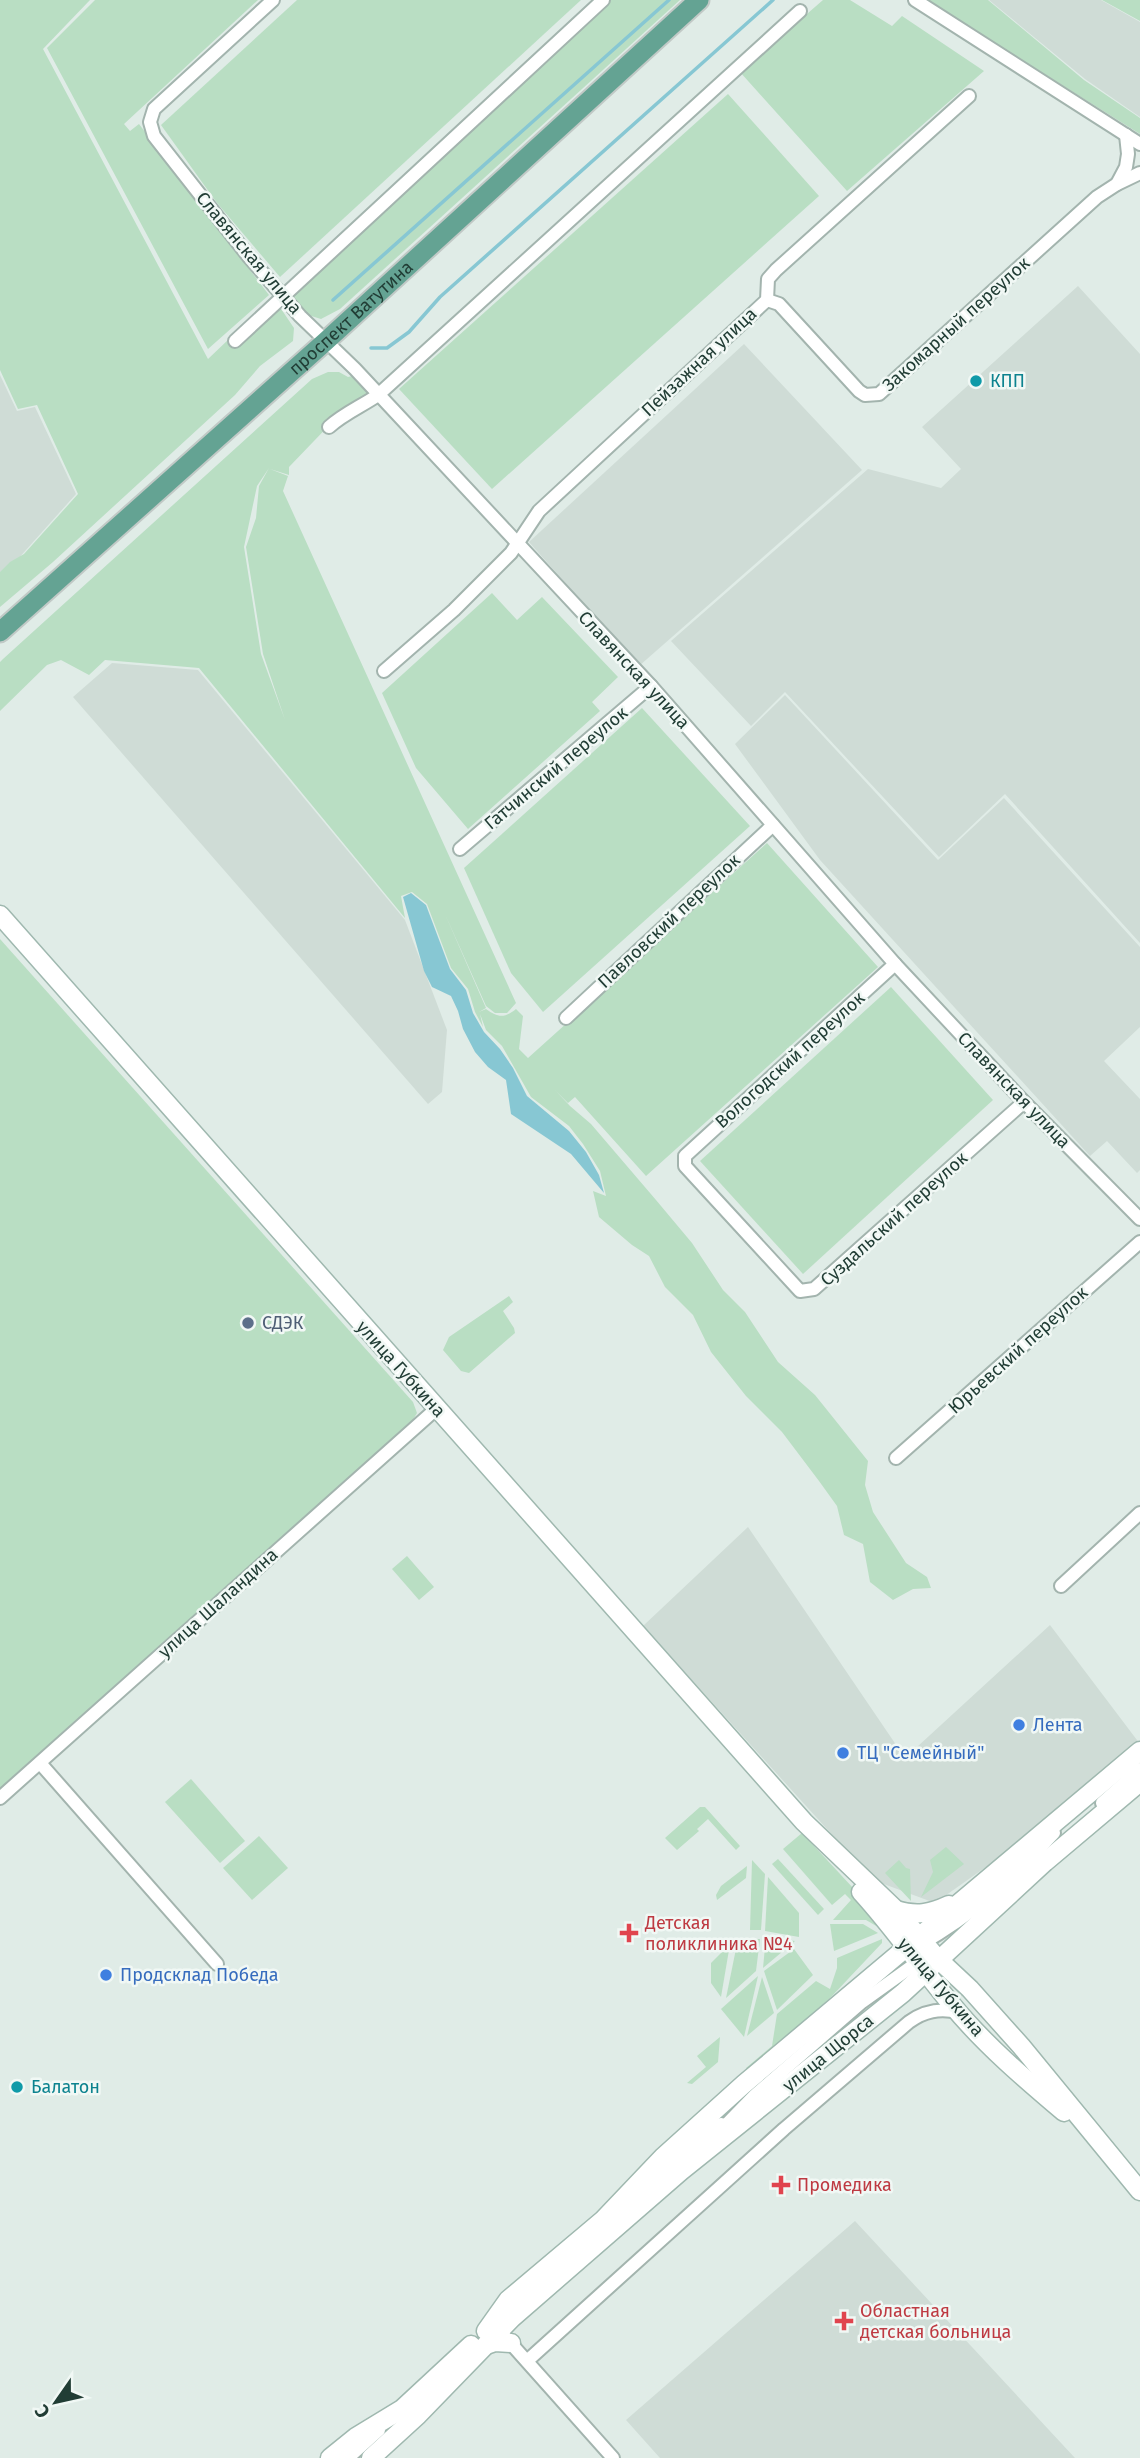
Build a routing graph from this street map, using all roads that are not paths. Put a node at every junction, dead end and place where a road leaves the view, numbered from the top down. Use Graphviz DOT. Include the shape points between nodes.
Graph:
graph roads {
  1 [pos="274,0"];
  2 [pos="603,0"];
  3 [pos="699,0"];
  4 [pos="915,0"];
  5 [pos="800,11"];
  6 [pos="969,96"];
  7 [pos="1126,135"];
  8 [pos="1140,144"];
  9 [pos="1140,173"];
  10 [pos="1117,184"];
  11 [pos="284,297"];
  12 [pos="768,300"];
  13 [pos="235,341"];
  14 [pos="326,341"];
  15 [pos="378,395"];
  16 [pos="329,428"];
  17 [pos="517,545"];
  18 [pos="0,632"];
  19 [pos="384,671"];
  20 [pos="651,687"];
  21 [pos="773,825"];
  22 [pos="460,849"];
  23 [pos="0,915"];
  24 [pos="895,964"];
  25 [pos="566,1017"];
  26 [pos="1024,1102"];
  27 [pos="685,1156"];
  28 [pos="1140,1219"];
  29 [pos="1140,1242"];
  30 [pos="436,1409"];
  31 [pos="897,1458"];
  32 [pos="1140,1513"];
  33 [pos="1061,1586"];
  34 [pos="1140,1751"];
  35 [pos="40,1763"];
  36 [pos="1140,1768"];
  37 [pos="1140,1782"];
  38 [pos="0,1798"];
  39 [pos="804,1822"];
  40 [pos="971,1894"];
  41 [pos="896,1910"];
  42 [pos="966,1936"];
  43 [pos="922,1953"];
  44 [pos="218,1964"];
  45 [pos="970,1989"];
  46 [pos="852,1992"];
  47 [pos="944,1995"];
  48 [pos="889,2004"];
  49 [pos="959,2013"];
  50 [pos="755,2095"];
  51 [pos="1094,2137"];
  52 [pos="681,2171"];
  53 [pos="1140,2191"];
  54 [pos="603,2220"];
  55 [pos="497,2332"];
  56 [pos="527,2361"];
  57 [pos="402,2409"];
  58 [pos="610,2455"];
  59 [pos="330,2458"];
  60 [pos="348,2458"];
  61 [pos="371,2458"];
  1 -- 11 [label="street, Славянская улица" via="154,109 150,122 154,136"];
  2 -- 11 [label="street"];
  3 -- 14 [label="main road, проспект Ватутина"];
  4 -- 7 [label="street"];
  5 -- 15 [label="street"];
  6 -- 12 [label="street, Пейзажная улица" via="768,278"];
  7 -- 8 [label="street"];
  7 -- 10 [label="street" via="1126,167"];
  9 -- 10 [label="street, Закомарный переулок"];
  10 -- 12 [label="street, Закомарный переулок" via="1057,232 879,394 859,391 779,304"];
  11 -- 13 [label="street"];
  11 -- 14 [label="street, Славянская улица"];
  12 -- 17 [label="street, Пейзажная улица" via="539,511"];
  14 -- 15 [label="street, Славянская улица"];
  14 -- 18 [label="main road, проспект Ватутина"];
  15 -- 16 [label="street"];
  15 -- 17 [label="street, Славянская улица"];
  17 -- 19 [label="street, Пейзажная улица" via="454,610"];
  17 -- 20 [label="street, Славянская улица"];
  20 -- 21 [label="street, Славянская улица"];
  20 -- 22 [label="street, Гатчинский переулок"];
  21 -- 24 [label="street, Славянская улица"];
  21 -- 25 [label="street, Павловский переулок"];
  23 -- 30 [label="main road, улица Губкина"];
  24 -- 26 [label="street, Славянская улица"];
  24 -- 27 [label="street, Вологодский переулок"];
  26 -- 27 [label="street, Суздальский переулок" via="814,1289 800,1290 685,1166"];
  26 -- 28 [label="street, Славянская улица"];
  29 -- 31 [label="street, Юрьевский переулок"];
  30 -- 35 [label="street, улица Шаландина"];
  30 -- 39 [label="main road, улица Губкина"];
  32 -- 33 [label="street"];
  34 -- 40 [label="main road, улица Щорса"];
  35 -- 38 [label="street, улица Шаландина"];
  35 -- 44 [label="street"];
  36 -- 43 [label="street" via="980,1917"];
  37 -- 42 [label="main road, улица Щорса"];
  39 -- 41 [label="main road, улица Губкина"];
  39 -- 43 [label="main road, улица Губкина" via="821,1850"];
  40 -- 41 [label="main road" via="926,1914"];
  40 -- 43 [label="main road, улица Щорса"];
  41 -- 43 [label="main road, улица Губкина"];
  42 -- 43 [label="main road, улица Щорса"];
  42 -- 45 [label="main road" via="958,1959"];
  43 -- 45 [label="main road, улица Губкина"];
  43 -- 46 [label="main road, улица Щорса" via="883,1966"];
  43 -- 47 [label="main road, улица Губкина"];
  43 -- 48 [label="main road, улица Щорса"];
  43 -- 50 [label="street"];
  45 -- 51 [label="main road, улица Губкина"];
  46 -- 50 [label="street, улица Щорса"];
  46 -- 54 [label="main road, улица Щорса" via="687,2134"];
  47 -- 48 [label="main road" via="910,1994"];
  47 -- 49 [label="main road, улица Губкина"];
  48 -- 52 [label="main road, улица Щорса"];
  49 -- 51 [label="main road, улица Губкина" via="1016,2072"];
  49 -- 56 [label="street, улица Щорса" via="935,2010 909,2022"];
  50 -- 52 [label="street"];
  50 -- 54 [label="street, улица Щорса" via="660,2178"];
  51 -- 53 [label="main road, улица Губкина"];
  52 -- 55 [label="main road, улица Щорса"];
  54 -- 55 [label="main road, улица Щорса" via="508,2300"];
  55 -- 56 [label="street"];
  55 -- 57 [label="main road, улица Щорса"];
  55 -- 61 [label="main road"];
  56 -- 58 [label="street"];
  57 -- 59 [label="main road"];
  57 -- 60 [label="street, улица Щорса"];
}
